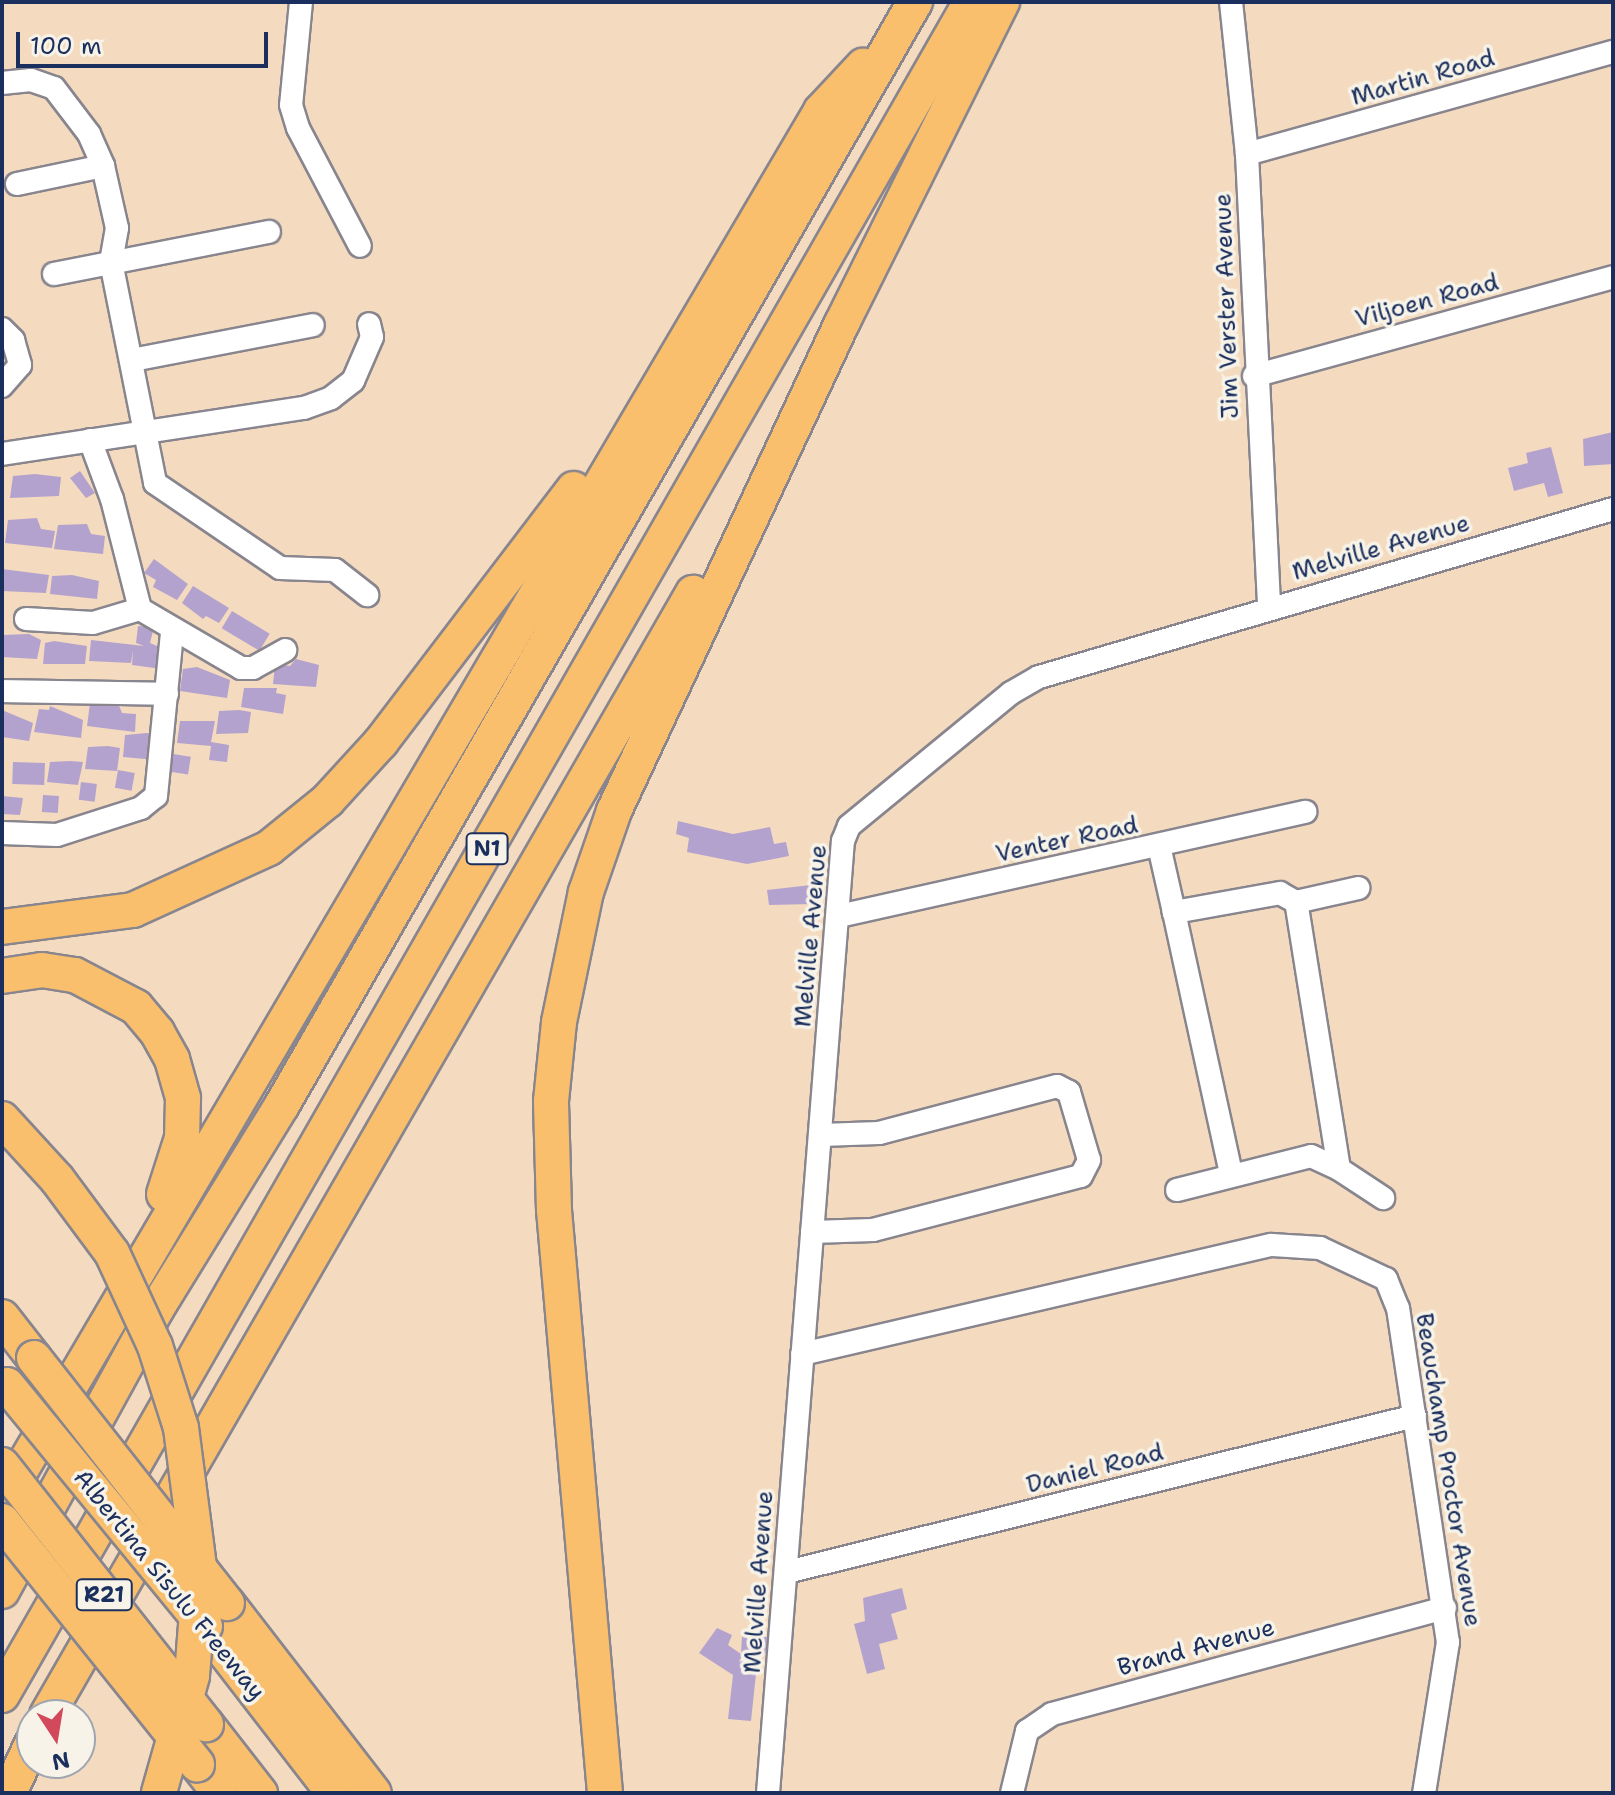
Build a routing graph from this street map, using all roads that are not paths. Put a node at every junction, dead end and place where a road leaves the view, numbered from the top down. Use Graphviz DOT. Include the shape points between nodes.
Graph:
graph roads {
  1 [pos="301,2"];
  2 [pos="971,2"];
  3 [pos="1002,2"];
  4 [pos="1231,2"];
  5 [pos="909,12"];
  6 [pos="1613,52"];
  7 [pos="2,83"];
  8 [pos="1247,154"];
  9 [pos="103,166"];
  10 [pos="17,184"];
  11 [pos="269,232"];
  12 [pos="360,246"];
  13 [pos="111,262"];
  14 [pos="54,274"];
  15 [pos="1613,277"];
  16 [pos="842,323"];
  17 [pos="369,324"];
  18 [pos="313,325"];
  19 [pos="2,329"];
  20 [pos="689,332"];
  21 [pos="132,360"];
  22 [pos="1254,376"];
  23 [pos="2,386"];
  24 [pos="147,433"];
  25 [pos="90,440"];
  26 [pos="2,454"];
  27 [pos="1613,509"];
  28 [pos="367,595"];
  29 [pos="1269,608"];
  30 [pos="140,609"];
  31 [pos="26,619"];
  32 [pos="172,632"];
  33 [pos="285,650"];
  34 [pos="2,691"];
  35 [pos="167,694"];
  36 [pos="1306,812"];
  37 [pos="2,833"];
  38 [pos="1159,846"];
  39 [pos="1358,888"];
  40 [pos="1296,902"];
  41 [pos="1174,912"];
  42 [pos="839,916"];
  43 [pos="2,927"];
  44 [pos="2,976"];
  45 [pos="2,1119"];
  46 [pos="821,1135"];
  47 [pos="1339,1169"];
  48 [pos="1231,1173"];
  49 [pos="1177,1190"];
  50 [pos="1383,1198"];
  51 [pos="812,1232"];
  52 [pos="2,1317"];
  53 [pos="802,1354"];
  54 [pos="73,1377"];
  55 [pos="5,1381"];
  56 [pos="1415,1416"];
  57 [pos="2,1465"];
  58 [pos="2,1502"];
  59 [pos="2,1521"];
  60 [pos="787,1572"];
  61 [pos="2,1591"];
  62 [pos="1445,1608"];
  63 [pos="2,1695"];
  64 [pos="56,1699"];
  65 [pos="213,1784"];
  66 [pos="159,1793"];
  67 [pos="260,1793"];
  68 [pos="334,1793"];
  69 [pos="374,1793"];
  70 [pos="605,1793"];
  71 [pos="768,1793"];
  72 [pos="1012,1793"];
  73 [pos="1424,1793"];
  1 -- 12 [label="street" via="294,117"];
  2 -- 63 [label="highway, N1"];
  3 -- 16 [label="highway"];
  4 -- 8 [label="street, Jim Verster Avenue"];
  5 -- 20 [label="highway" via="821,111"];
  5 -- 61 [label="highway, N1" via="282,1105 157,1308"];
  6 -- 8 [label="street, Martin Road"];
  7 -- 9 [label="street" via="31,80 54,88 89,134"];
  8 -- 22 [label="street, Jim Verster Avenue"];
  9 -- 10 [label="street"];
  9 -- 13 [label="street" via="117,228"];
  11 -- 13 [label="street"];
  13 -- 14 [label="street"];
  13 -- 21 [label="street"];
  15 -- 22 [label="street, Viljoen Road"];
  16 -- 64 [label="highway" via="612,740"];
  16 -- 70 [label="highway" via="614,811 586,892 559,1022 551,1101 554,1210"];
  17 -- 24 [label="street" via="372,337 363,364 353,381 331,398 282,413"];
  18 -- 21 [label="street"];
  19 -- 23 [label="street" via="13,340 20,365"];
  20 -- 43 [label="highway" via="446,664 328,800 269,848 133,910"];
  20 -- 54 [label="highway"];
  21 -- 24 [label="street"];
  22 -- 29 [label="street, Jim Verster Avenue"];
  24 -- 25 [label="street"];
  24 -- 28 [label="street" via="153,478 161,490 280,568 335,570"];
  25 -- 26 [label="street"];
  25 -- 30 [label="street" via="112,499"];
  27 -- 29 [label="street, Melville Avenue"];
  29 -- 42 [label="street, Melville Avenue" via="1067,666 1011,693 849,826 843,841"];
  30 -- 31 [label="street" via="93,623"];
  30 -- 32 [label="street"];
  32 -- 33 [label="street" via="241,668 253,668"];
  32 -- 35 [label="street"];
  34 -- 35 [label="street"];
  35 -- 37 [label="street" via="156,796 147,805 57,835"];
  36 -- 38 [label="street, Venter Road"];
  38 -- 41 [label="street"];
  38 -- 42 [label="street, Venter Road"];
  39 -- 40 [label="street"];
  40 -- 41 [label="street" via="1290,895 1266,893"];
  40 -- 47 [label="street"];
  41 -- 48 [label="street"];
  42 -- 46 [label="street, Melville Avenue"];
  44 -- 54 [label="highway" via="42,970 75,975 136,1007 172,1059 183,1098 182,1138 167,1188"];
  45 -- 66 [label="highway, bridge" via="57,1179 112,1253 155,1346 181,1428 200,1574 192,1676"];
  46 -- 51 [label="street, Melville Avenue"];
  46 -- 51 [label="street" via="879,1133 1057,1086 1069,1092 1089,1160 1081,1176 918,1219 863,1232"];
  47 -- 48 [label="street" via="1311,1156"];
  47 -- 50 [label="street"];
  48 -- 49 [label="street"];
  51 -- 53 [label="street, Melville Avenue"];
  52 -- 69 [label="highway, bridge"];
  53 -- 56 [label="street, Beauchamp Proctor Avenue" via="1287,1243 1320,1248 1386,1279 1398,1308"];
  53 -- 60 [label="street, Melville Avenue"];
  54 -- 58 [label="highway"];
  55 -- 68 [label="highway, Albertina Sisulu Freeway / R21, bridge"];
  56 -- 60 [label="street, Daniel Road"];
  56 -- 62 [label="street, Beauchamp Proctor Avenue"];
  57 -- 67 [label="highway, R21, bridge"];
  59 -- 65 [label="highway, bridge"];
  60 -- 71 [label="street, Melville Avenue"];
  62 -- 72 [label="street, Brand Avenue" via="1052,1714 1027,1731"];
  62 -- 73 [label="street, Beauchamp Proctor Avenue" via="1446,1663"];
}
